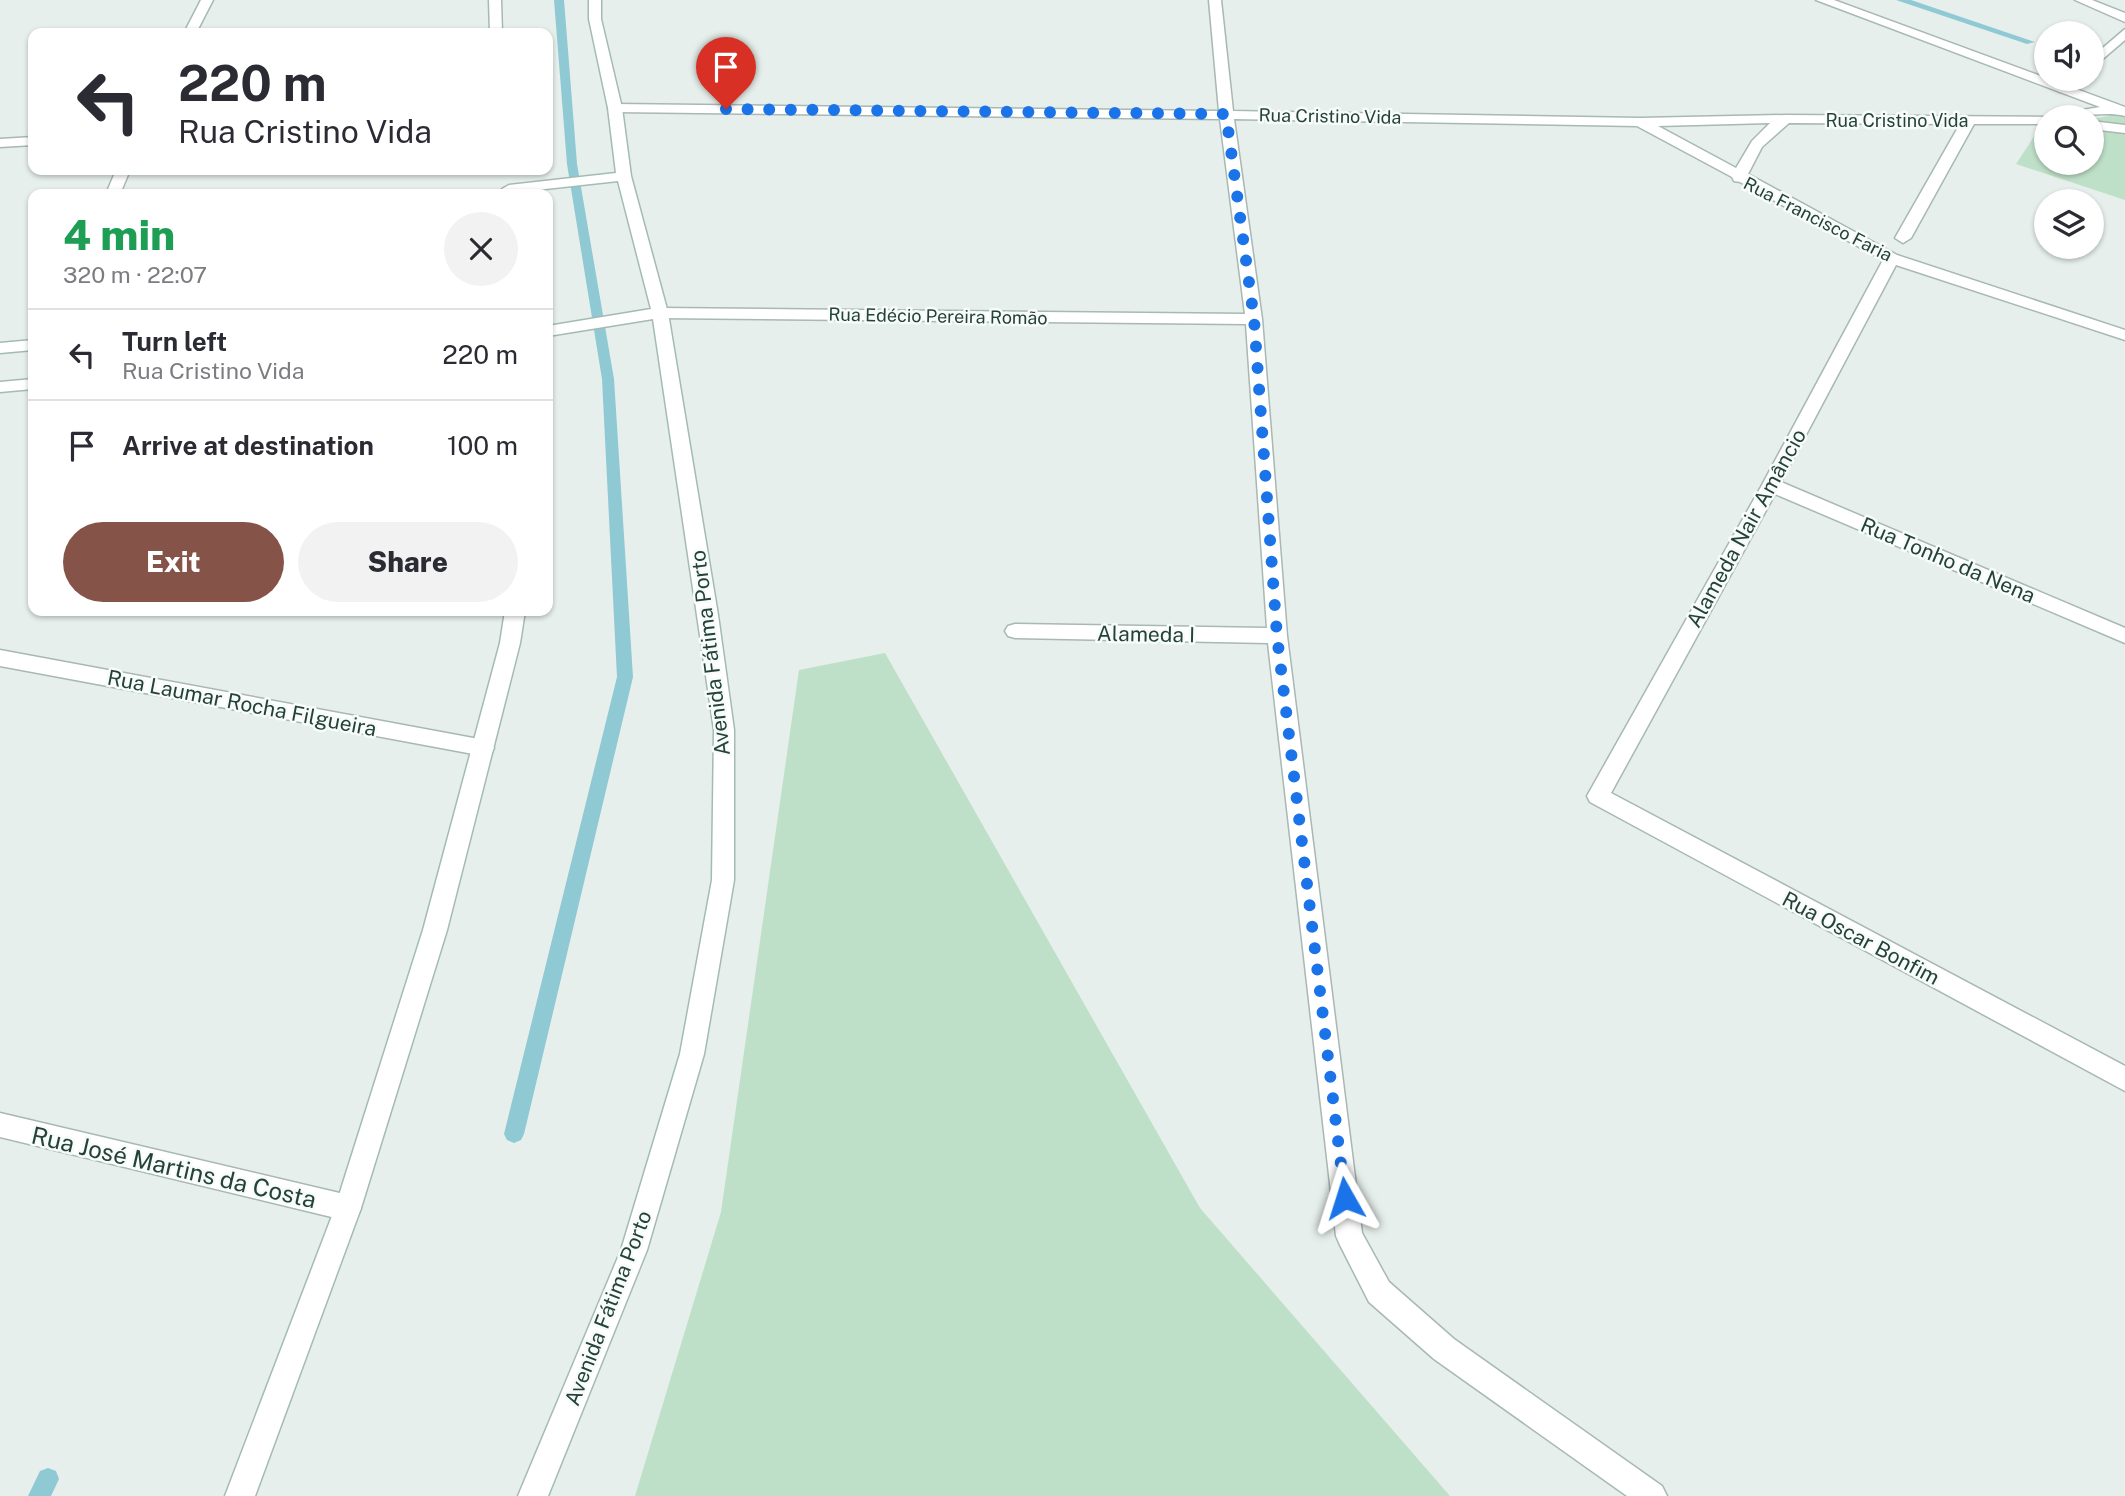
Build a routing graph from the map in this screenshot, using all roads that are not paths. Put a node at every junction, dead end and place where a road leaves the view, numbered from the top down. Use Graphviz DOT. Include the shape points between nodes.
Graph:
graph roads {
  1 [pos="207,0"];
  2 [pos="495,0"];
  3 [pos="595,0"];
  4 [pos="1215,0"];
  5 [pos="1822,0"];
  6 [pos="2081,0"];
  7 [pos="2125,18"];
  8 [pos="193,28"];
  9 [pos="496,28"];
  10 [pos="2125,33"];
  11 [pos="2104,53"];
  12 [pos="2034,78"];
  13 [pos="2070,91"];
  14 [pos="615,108"];
  15 [pos="2122,109"];
  16 [pos="2104,111"];
  17 [pos="1226,114"];
  18 [pos="1786,119"];
  19 [pos="1969,120"];
  20 [pos="2034,120"];
  21 [pos="1640,122"];
  22 [pos="2104,127"];
  23 [pos="2125,129"];
  24 [pos="28,141"];
  25 [pos="0,143"];
  26 [pos="624,176"];
  27 [pos="1739,178"];
  28 [pos="521,189"];
  29 [pos="1903,238"];
  30 [pos="1892,258"];
  31 [pos="660,313"];
  32 [pos="1254,319"];
  33 [pos="553,330"];
  34 [pos="2125,335"];
  35 [pos="28,345"];
  36 [pos="0,348"];
  37 [pos="28,384"];
  38 [pos="0,387"];
  39 [pos="1771,485"];
  40 [pos="514,616"];
  41 [pos="1015,631"];
  42 [pos="1277,636"];
  43 [pos="2125,636"];
  44 [pos="0,658"];
  45 [pos="484,748"];
  46 [pos="1598,796"];
  47 [pos="2125,1079"];
  48 [pos="0,1125"];
  49 [pos="348,1208"];
  50 [pos="240,1496"];
  51 [pos="533,1496"];
  52 [pos="1652,1496"];
  1 -- 8 [label="street"];
  2 -- 9 [label="street"];
  3 -- 14 [label="street, Avenida Fátima Porto"];
  4 -- 17 [label="street"];
  5 -- 12 [label="street"];
  6 -- 7 [label="street"];
  10 -- 11 [label="street"];
  13 -- 15 [label="street"];
  14 -- 17 [label="street, Rua Cristino Vida"];
  14 -- 26 [label="street, Avenida Fátima Porto"];
  15 -- 16 [label="street"];
  17 -- 21 [label="street, Rua Cristino Vida"];
  17 -- 32 [label="street"];
  18 -- 19 [label="street, Rua Cristino Vida"];
  18 -- 21 [label="street, Rua Cristino Vida"];
  18 -- 27 [label="street" via="1752,149"];
  19 -- 20 [label="street, Rua Cristino Vida"];
  19 -- 29 [label="street"];
  21 -- 27 [label="street, Rua Francisco Faria"];
  22 -- 23 [label="street"];
  24 -- 25 [label="street"];
  26 -- 28 [label="street"];
  26 -- 31 [label="street, Avenida Fátima Porto"];
  27 -- 30 [label="street, Rua Francisco Faria"];
  30 -- 34 [label="street, Rua Francisco Faria"];
  30 -- 39 [label="street, Alameda Nair Amâncio"];
  31 -- 32 [label="street, Rua Edécio Pereira Romão"];
  31 -- 33 [label="street, Rua Edécio Pereira Romão"];
  31 -- 51 [label="street, Avenida Fátima Porto" via="724,730 723,880 692,1054 634,1250"];
  32 -- 42 [label="street"];
  35 -- 36 [label="street"];
  37 -- 38 [label="street"];
  39 -- 43 [label="street, Rua Tonho da Nena"];
  39 -- 46 [label="street, Alameda Nair Amâncio"];
  40 -- 45 [label="street"];
  41 -- 42 [label="street, Alameda I"];
  42 -- 52 [label="street" via="1349,1236 1379,1293 1444,1349"];
  44 -- 45 [label="street, Rua Laumar Rocha Filgueira"];
  45 -- 49 [label="street" via="435,930"];
  46 -- 47 [label="street, Rua Oscar Bonfim"];
  48 -- 49 [label="street, Rua José Martins da Costa"];
  49 -- 50 [label="street"];
}
